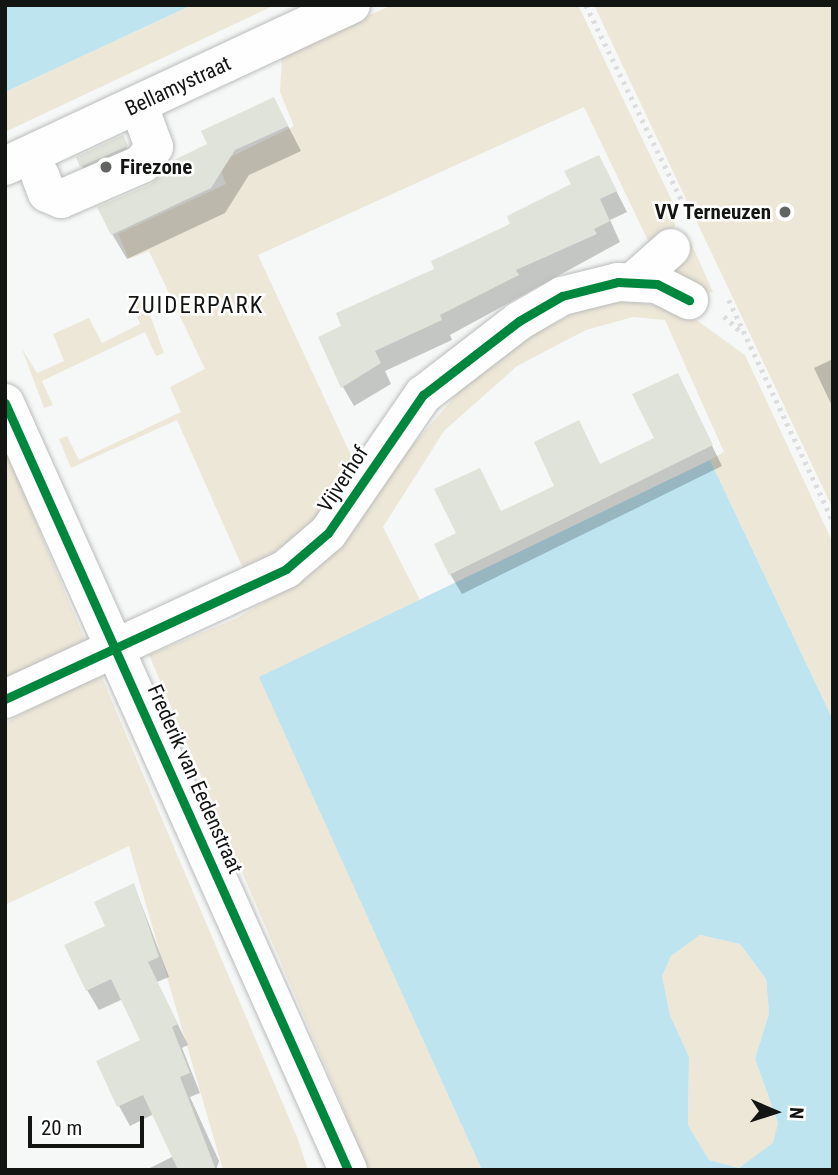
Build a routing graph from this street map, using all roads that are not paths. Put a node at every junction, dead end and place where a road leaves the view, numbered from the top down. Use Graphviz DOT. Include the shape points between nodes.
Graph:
graph roads {
  1 [pos="351,5"];
  2 [pos="140,111"];
  3 [pos="25,165"];
  4 [pos="680,232"];
  5 [pos="635,280"];
  6 [pos="706,295"];
  7 [pos="5,404"];
  8 [pos="118,650"];
  9 [pos="5,699"];
  10 [pos="348,1170"];
  1 -- 2 [label="street, Bellamystraat"];
  2 -- 3 [label="street, Bellamystraat"];
  2 -- 3 [label="street" via="154,147 142,164 61,199 47,193"];
  4 -- 5 [label="street, Vijverhof"];
  5 -- 6 [label="street"];
  5 -- 8 [label="street, Vijverhof" via="562,296 467,356 396,430 328,533 286,569"];
  7 -- 8 [label="street, Frederik van Eedenstraat"];
  8 -- 9 [label="street, Vijverhof"];
  8 -- 10 [label="street, Frederik van Eedenstraat"];
}
